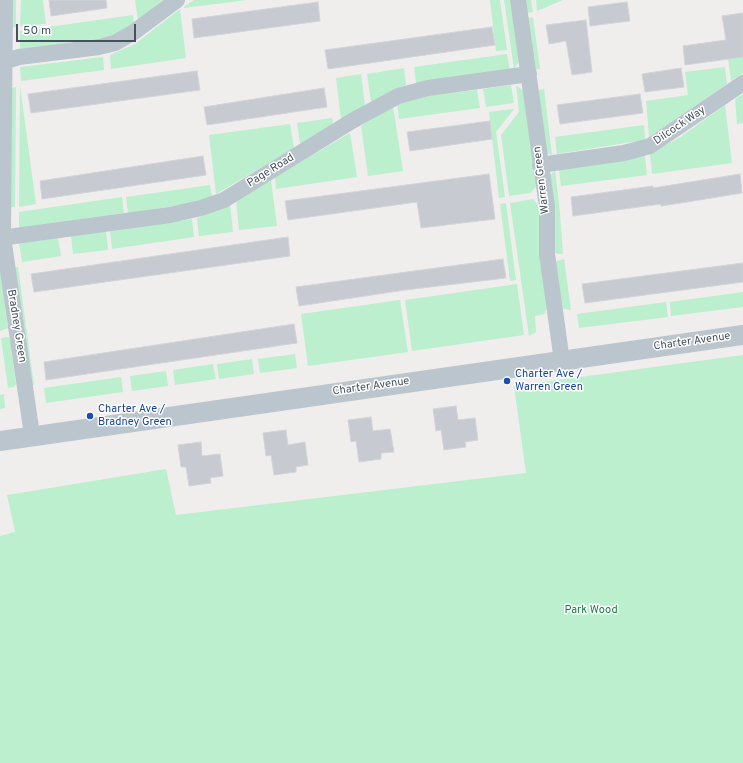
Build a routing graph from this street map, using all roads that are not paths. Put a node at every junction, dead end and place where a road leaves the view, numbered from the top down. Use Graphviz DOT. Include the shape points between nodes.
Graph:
graph roads {
  1 [pos="5,0"];
  2 [pos="177,0"];
  3 [pos="518,0"];
  4 [pos="2,62"];
  5 [pos="529,74"];
  6 [pos="743,83"];
  7 [pos="540,165"];
  8 [pos="2,237"];
  9 [pos="743,335"];
  10 [pos="562,361"];
  11 [pos="32,435"];
  12 [pos="0,441"];
  1 -- 4 [label="street, Bradney Green"];
  2 -- 4 [label="street" via="115,43 19,57"];
  3 -- 5 [label="street, Warren Green"];
  4 -- 8 [label="street, Bradney Green"];
  5 -- 7 [label="street, Warren Green"];
  5 -- 8 [label="street, Page Road" via="428,88 398,96 352,121 224,200 201,208 170,215"];
  6 -- 7 [label="street, Dilcock Way" via="650,146"];
  7 -- 10 [label="street, Warren Green" via="546,207 547,254"];
  8 -- 11 [label="street, Bradney Green"];
  9 -- 10 [label="street, Charter Avenue"];
  10 -- 11 [label="street, Charter Avenue"];
  11 -- 12 [label="street, Charter Avenue"];
}
